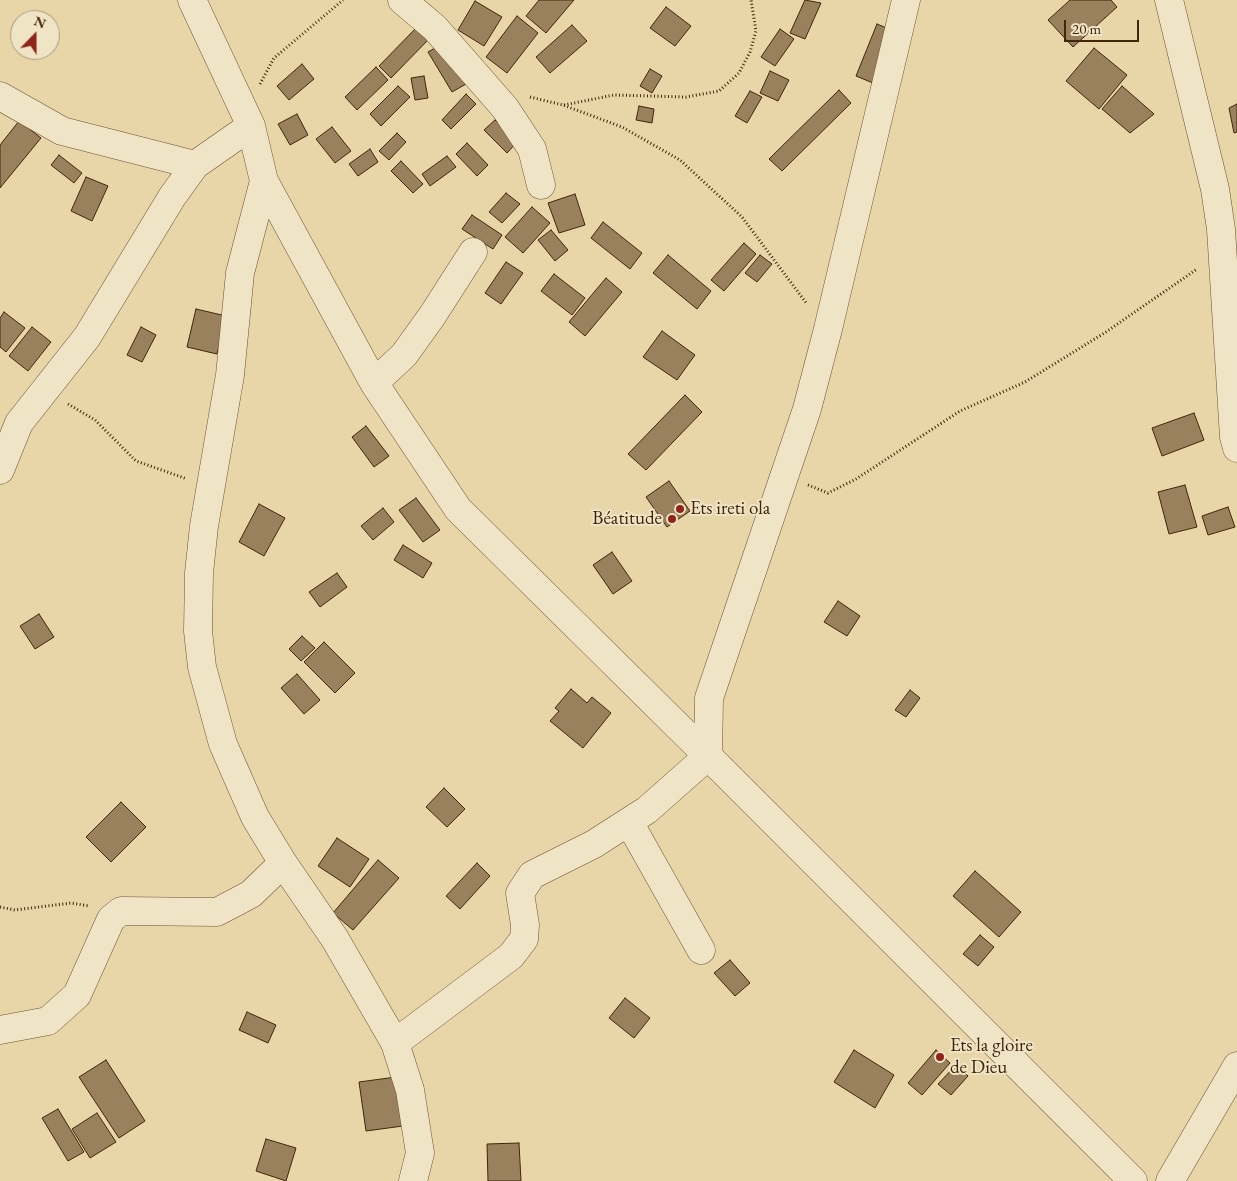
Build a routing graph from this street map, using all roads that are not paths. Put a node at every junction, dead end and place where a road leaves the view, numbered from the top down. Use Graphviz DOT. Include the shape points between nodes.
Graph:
graph roads {
  1 [pos="192,0"];
  2 [pos="402,0"];
  3 [pos="906,0"];
  4 [pos="1169,0"];
  5 [pos="0,96"];
  6 [pos="251,126"];
  7 [pos="195,165"];
  8 [pos="264,181"];
  9 [pos="541,185"];
  10 [pos="1227,236"];
  11 [pos="473,252"];
  12 [pos="374,382"];
  13 [pos="10,426"];
  14 [pos="1236,441"];
  15 [pos="0,470"];
  16 [pos="709,698"];
  17 [pos="666,714"];
  18 [pos="708,756"];
  19 [pos="629,822"];
  20 [pos="283,863"];
  21 [pos="701,950"];
  22 [pos="0,1030"];
  23 [pos="395,1043"];
  24 [pos="1237,1066"];
  25 [pos="413,1181"];
  26 [pos="1133,1181"];
  27 [pos="1170,1181"];
  1 -- 6 [label="street"];
  2 -- 9 [label="street" via="435,28 505,108 532,149"];
  3 -- 16 [label="street" via="806,409"];
  4 -- 10 [label="street"];
  5 -- 7 [label="street" via="62,131"];
  6 -- 7 [label="street"];
  6 -- 8 [label="street"];
  7 -- 13 [label="street" via="87,337 44,393"];
  8 -- 12 [label="street"];
  8 -- 20 [label="street" via="240,273 230,375 199,573 198,632 202,668 226,752 256,817"];
  10 -- 14 [label="street"];
  11 -- 12 [label="street" via="404,354"];
  12 -- 17 [label="street" via="458,509"];
  13 -- 15 [label="street"];
  16 -- 17 [label="street"];
  16 -- 18 [label="street"];
  17 -- 18 [label="street"];
  18 -- 19 [label="street" via="648,810"];
  18 -- 26 [label="street"];
  19 -- 21 [label="street"];
  19 -- 23 [label="street" via="594,844 532,875 520,893 526,925 524,940 511,956"];
  20 -- 22 [label="street" via="251,894 217,912 121,910 108,926 77,995 48,1021"];
  20 -- 23 [label="street" via="335,938"];
  23 -- 25 [label="street" via="410,1090 420,1153"];
  24 -- 27 [label="street"];
}
